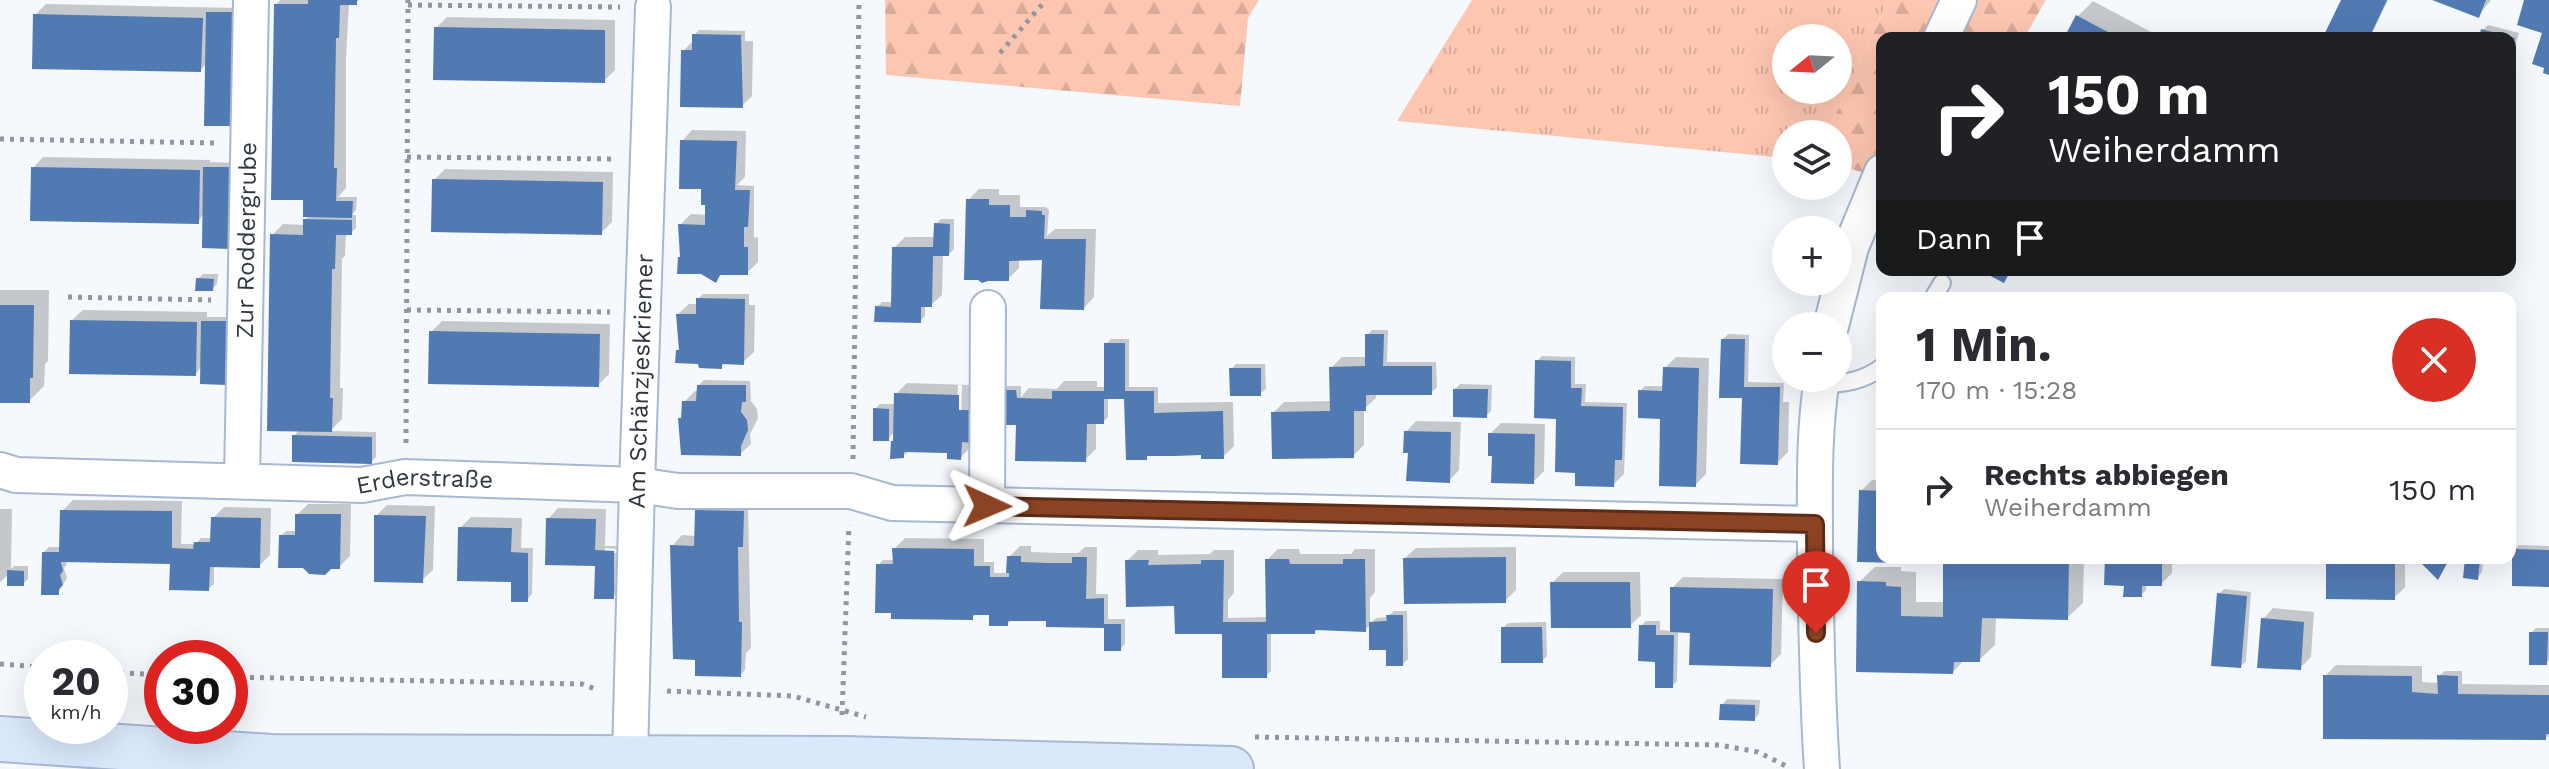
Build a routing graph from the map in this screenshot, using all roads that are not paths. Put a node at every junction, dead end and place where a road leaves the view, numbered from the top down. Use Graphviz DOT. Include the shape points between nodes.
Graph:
graph roads {
  1 [pos="251,0"];
  2 [pos="1959,0"];
  3 [pos="653,7"];
  4 [pos="1944,32"];
  5 [pos="1876,187"];
  6 [pos="988,308"];
  7 [pos="1835,312"];
  8 [pos="1876,371"];
  9 [pos="1852,382"];
  10 [pos="1820,392"];
  11 [pos="0,470"];
  12 [pos="242,480"];
  13 [pos="637,485"];
  14 [pos="987,506"];
  15 [pos="1815,524"];
  16 [pos="0,739"];
  17 [pos="1237,753"];
  18 [pos="630,757"];
  19 [pos="1822,769"];
  1 -- 12 [label="street, Zur Roddergrube"];
  2 -- 4 [label="street"];
  3 -- 13 [label="street, Am Schänzjeskriemer"];
  5 -- 7 [label="street" via="1851,247"];
  6 -- 14 [label="street"];
  8 -- 9 [label="lane"];
  10 -- 15 [label="street"];
  11 -- 12 [label="street, Erderstraße"];
  12 -- 13 [label="street, Erderstraße" via="362,485 405,477"];
  13 -- 14 [label="street, Erderstraße" via="678,491 851,491 892,503"];
  13 -- 18 [label="street, Am Schänzjeskriemer"];
  14 -- 15 [label="street, Erderstraße"];
  15 -- 19 [label="street"];
  16 -- 18 [label="main road" via="271,757"];
  17 -- 18 [label="main road"];
}
